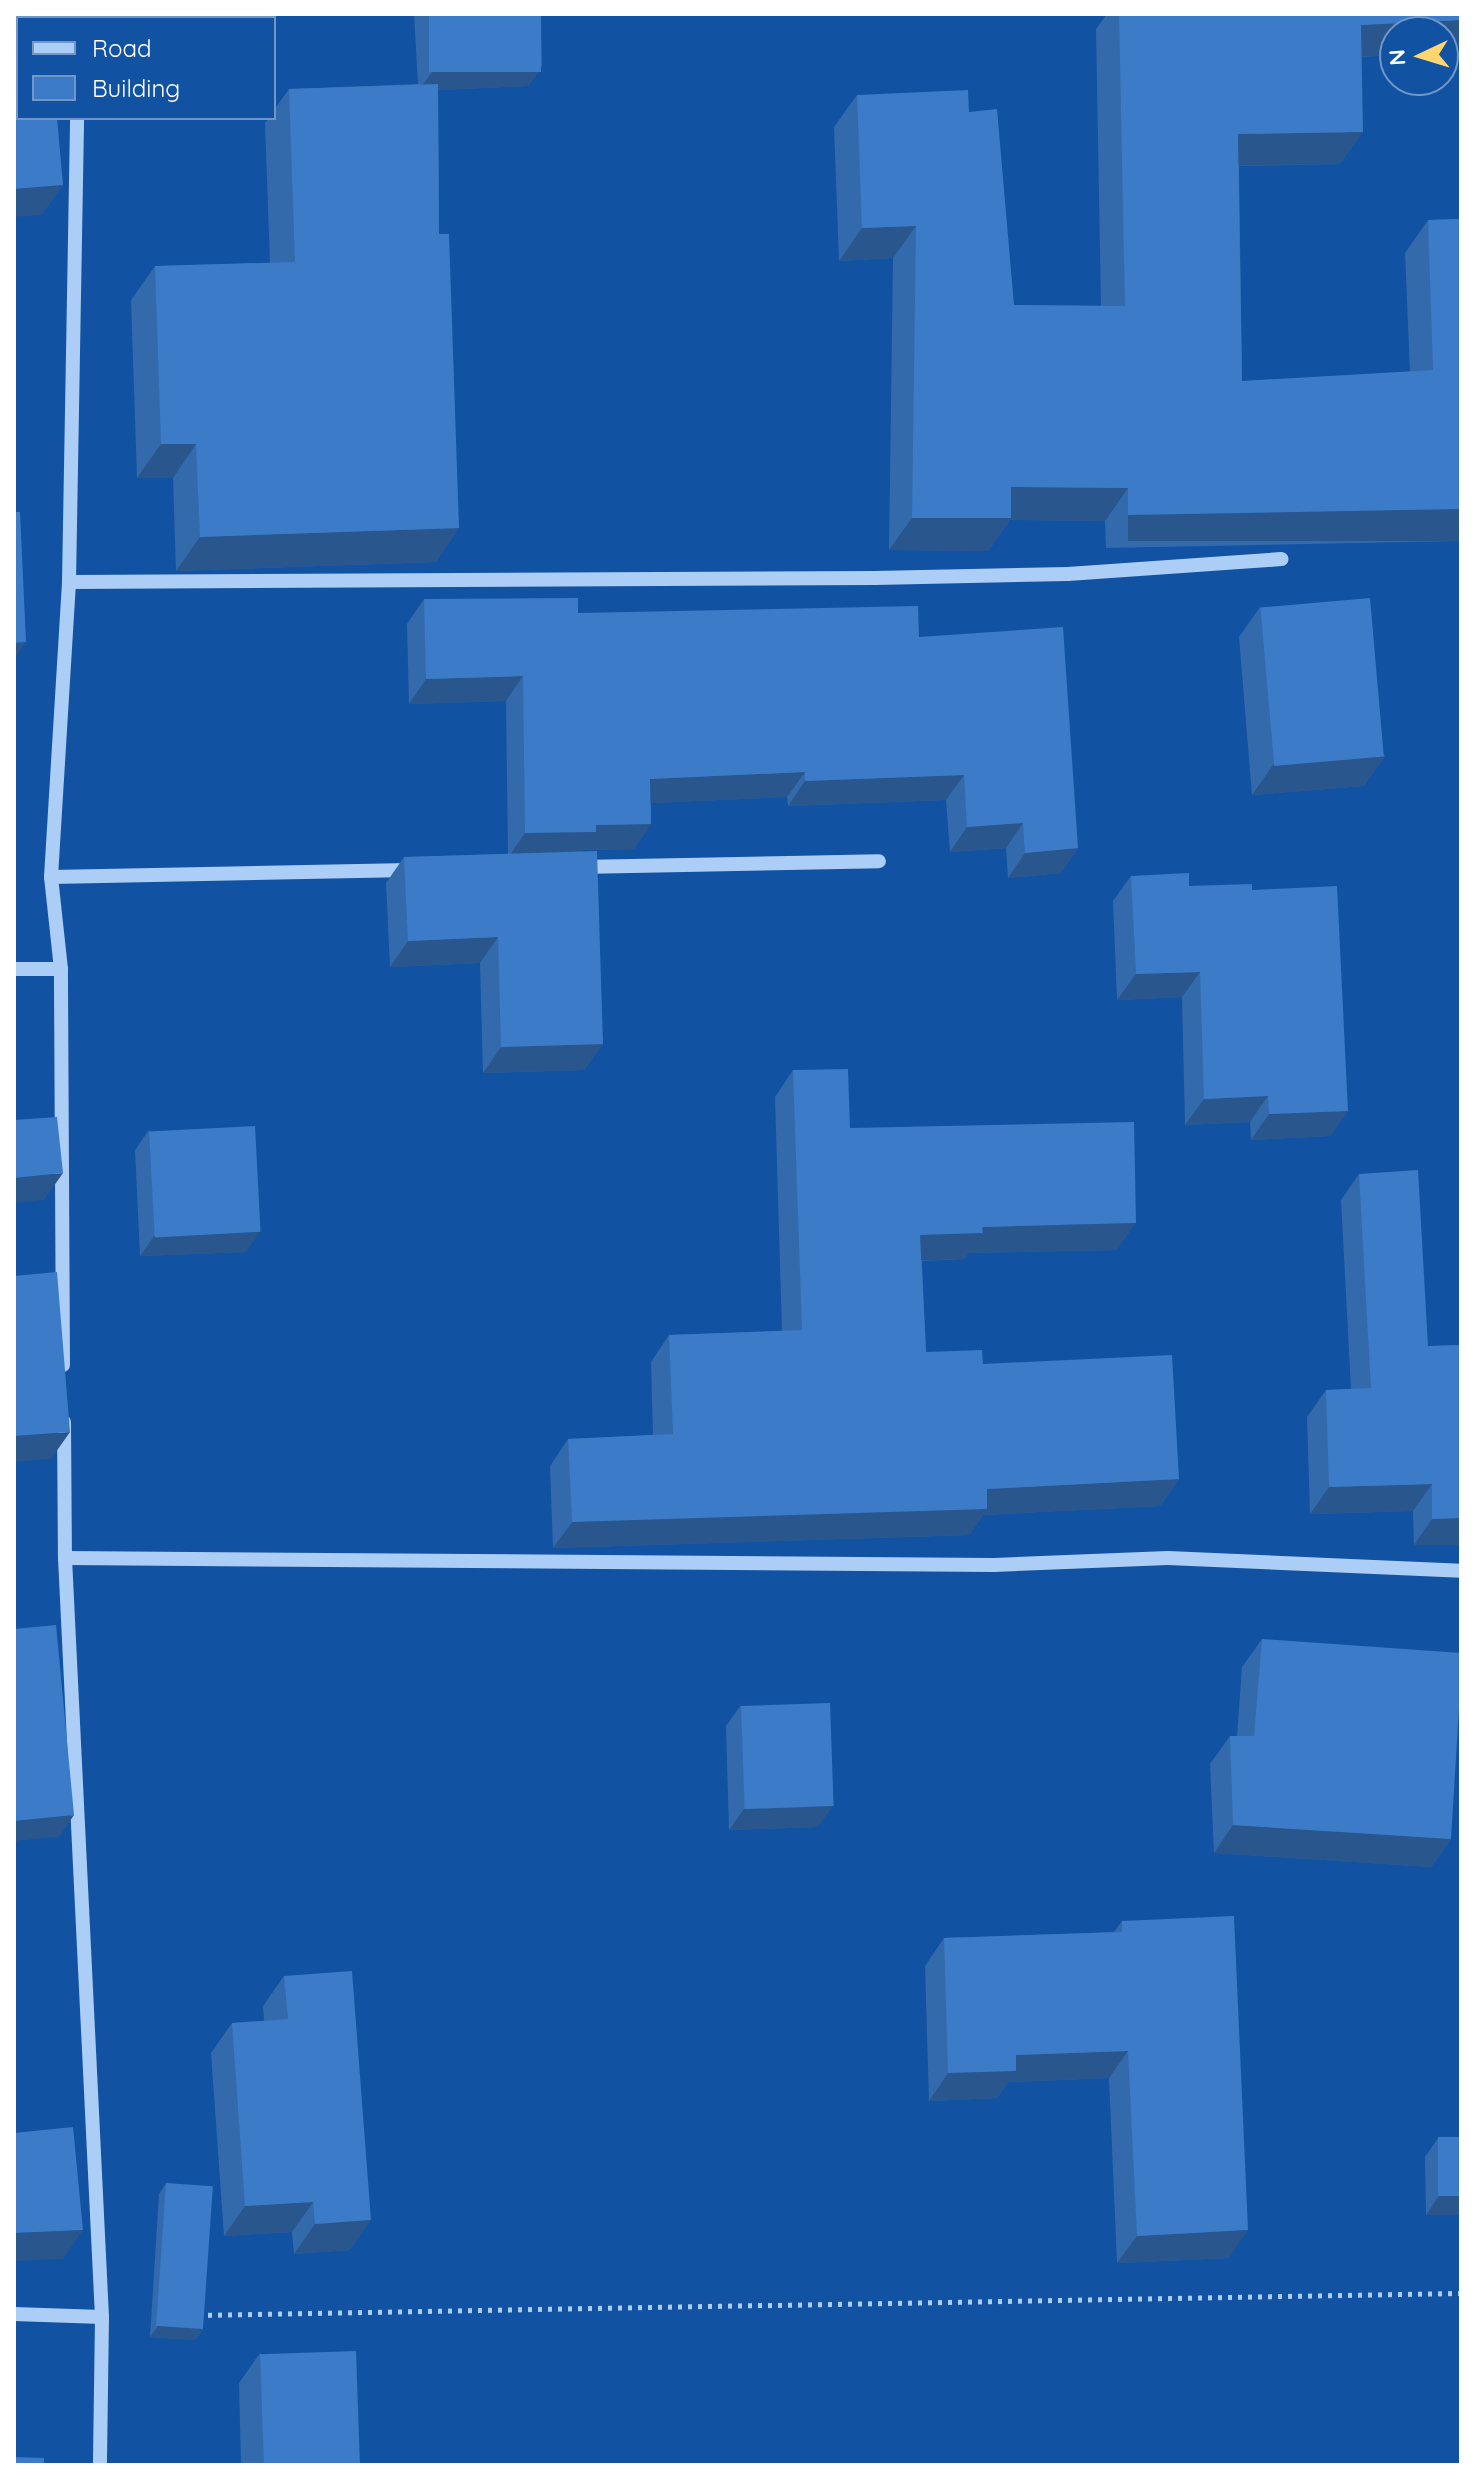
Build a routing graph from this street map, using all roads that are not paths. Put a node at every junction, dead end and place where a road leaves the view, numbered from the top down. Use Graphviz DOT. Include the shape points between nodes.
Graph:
graph roads {
  1 [pos="77,120"];
  2 [pos="1281,559"];
  3 [pos="69,582"];
  4 [pos="879,861"];
  5 [pos="560,868"];
  6 [pos="433,870"];
  7 [pos="51,877"];
  8 [pos="14,969"];
  9 [pos="61,969"];
  10 [pos="64,1386"];
  11 [pos="64,1401"];
  12 [pos="65,1558"];
  13 [pos="1461,1571"];
  14 [pos="14,2314"];
  15 [pos="102,2317"];
  16 [pos="100,2465"];
  1 -- 3 [label="street"];
  2 -- 3 [label="street" via="1068,574 875,578"];
  3 -- 7 [label="street"];
  4 -- 5 [label="street"];
  6 -- 7 [label="street"];
  7 -- 9 [label="street"];
  8 -- 9 [label="street"];
  9 -- 10 [label="street"];
  11 -- 12 [label="street"];
  12 -- 13 [label="street" via="994,1565 1168,1558"];
  12 -- 15 [label="street"];
  14 -- 15 [label="street"];
  15 -- 16 [label="street"];
}
